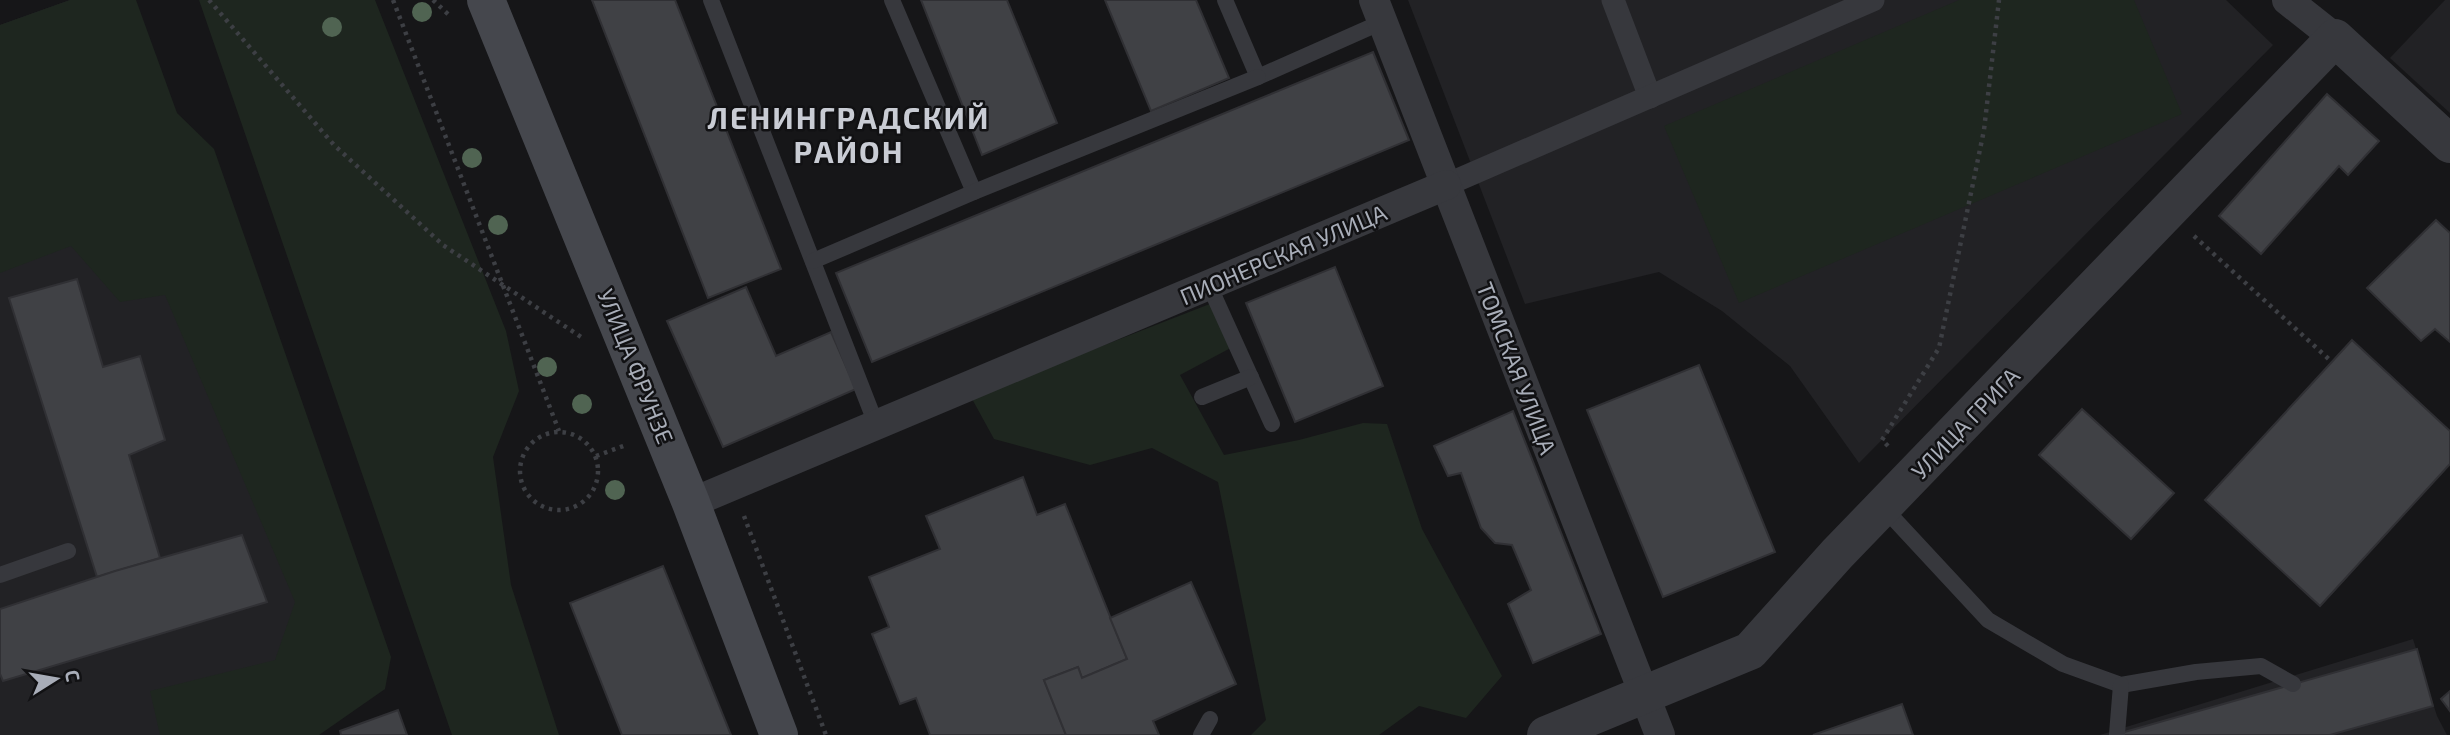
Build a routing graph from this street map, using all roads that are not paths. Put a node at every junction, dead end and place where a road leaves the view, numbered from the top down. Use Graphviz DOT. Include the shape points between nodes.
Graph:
graph roads {
  1 [pos="486,0"];
  2 [pos="711,0"];
  3 [pos="892,0"];
  4 [pos="1225,0"];
  5 [pos="1614,0"];
  6 [pos="1873,0"];
  7 [pos="2287,0"];
  8 [pos="1378,11"];
  9 [pos="2336,38"];
  10 [pos="1258,77"];
  11 [pos="1650,97"];
  12 [pos="2450,144"];
  13 [pos="1446,186"];
  14 [pos="974,192"];
  15 [pos="813,261"];
  16 [pos="1209,285"];
  17 [pos="1251,377"];
  18 [pos="1202,397"];
  19 [pos="876,424"];
  20 [pos="1272,424"];
  21 [pos="691,503"];
  22 [pos="1883,507"];
  23 [pos="68,551"];
  24 [pos="0,575"];
  25 [pos="2293,684"];
  26 [pos="2121,685"];
  27 [pos="1643,694"];
  28 [pos="1210,719"];
  29 [pos="2117,734"];
  30 [pos="779,735"];
  31 [pos="1200,735"];
  32 [pos="1546,735"];
  33 [pos="1660,735"];
  1 -- 21 [label="main road, УЛИЦА ФРУНЗЕ"];
  2 -- 15 [label="lane"];
  3 -- 14 [label="lane"];
  4 -- 10 [label="lane"];
  5 -- 11 [label="street"];
  6 -- 11 [label="street, ПИОНЕРСКАЯ УЛИЦА"];
  7 -- 9 [label="street"];
  8 -- 10 [label="lane"];
  8 -- 13 [label="street, ТОМСКАЯ УЛИЦА"];
  9 -- 12 [label="street"];
  9 -- 22 [label="street, УЛИЦА ГРИГА"];
  10 -- 14 [label="lane"];
  11 -- 13 [label="street, ПИОНЕРСКАЯ УЛИЦА"];
  13 -- 16 [label="street, ПИОНЕРСКАЯ УЛИЦА"];
  13 -- 27 [label="street, ТОМСКАЯ УЛИЦА"];
  14 -- 15 [label="lane"];
  15 -- 19 [label="lane"];
  16 -- 17 [label="lane"];
  16 -- 19 [label="street, ПИОНЕРСКАЯ УЛИЦА"];
  17 -- 18 [label="lane"];
  17 -- 20 [label="lane"];
  19 -- 21 [label="street, ПИОНЕРСКАЯ УЛИЦА"];
  21 -- 30 [label="main road, УЛИЦА ФРУНЗЕ"];
  22 -- 26 [label="lane" via="1989,620 2063,664"];
  22 -- 27 [label="street, УЛИЦА ГРИГА" via="1750,651"];
  23 -- 24 [label="lane"];
  25 -- 26 [label="lane" via="2262,666"];
  26 -- 29 [label="lane"];
  27 -- 32 [label="street, УЛИЦА ГРИГА"];
  27 -- 33 [label="street, ТОМСКАЯ УЛИЦА"];
  28 -- 31 [label="lane"];
}
